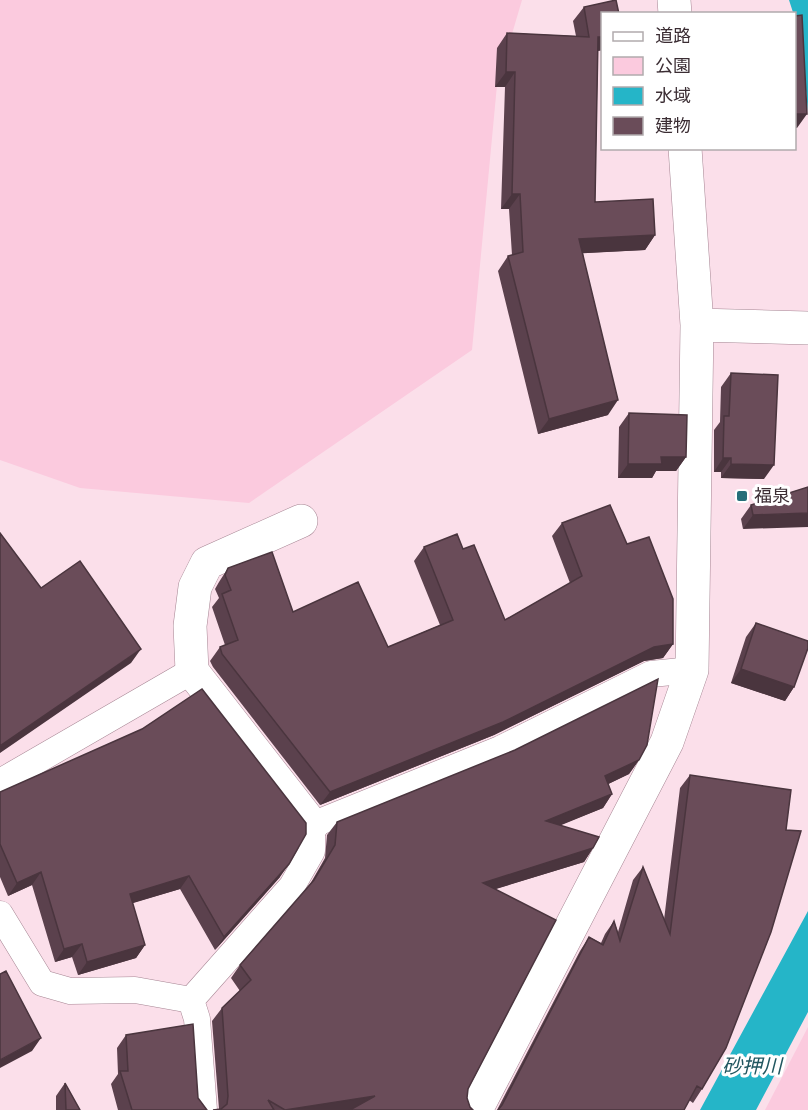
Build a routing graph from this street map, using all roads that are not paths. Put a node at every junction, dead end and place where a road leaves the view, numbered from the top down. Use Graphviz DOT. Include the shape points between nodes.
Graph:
graph roads {
  1 [pos="685,150"];
  2 [pos="698,325"];
  3 [pos="806,328"];
  4 [pos="301,520"];
  5 [pos="692,670"];
  6 [pos="192,671"];
  7 [pos="0,782"];
  8 [pos="312,825"];
  9 [pos="0,914"];
  10 [pos="190,1000"];
  11 [pos="204,1110"];
  12 [pos="476,1110"];
  1 -- 2 [label="street"];
  2 -- 3 [label="street"];
  2 -- 5 [label="street"];
  4 -- 6 [label="street" via="207,563 195,587 190,626"];
  5 -- 8 [label="lane" via="651,674 500,749"];
  5 -- 12 [label="street" via="667,742"];
  6 -- 7 [label="lane"];
  6 -- 8 [label="street"];
  8 -- 10 [label="lane" via="312,851 292,886"];
  9 -- 10 [label="lane" via="42,983 70,991 135,990"];
  10 -- 11 [label="lane" via="197,1019"];
}
